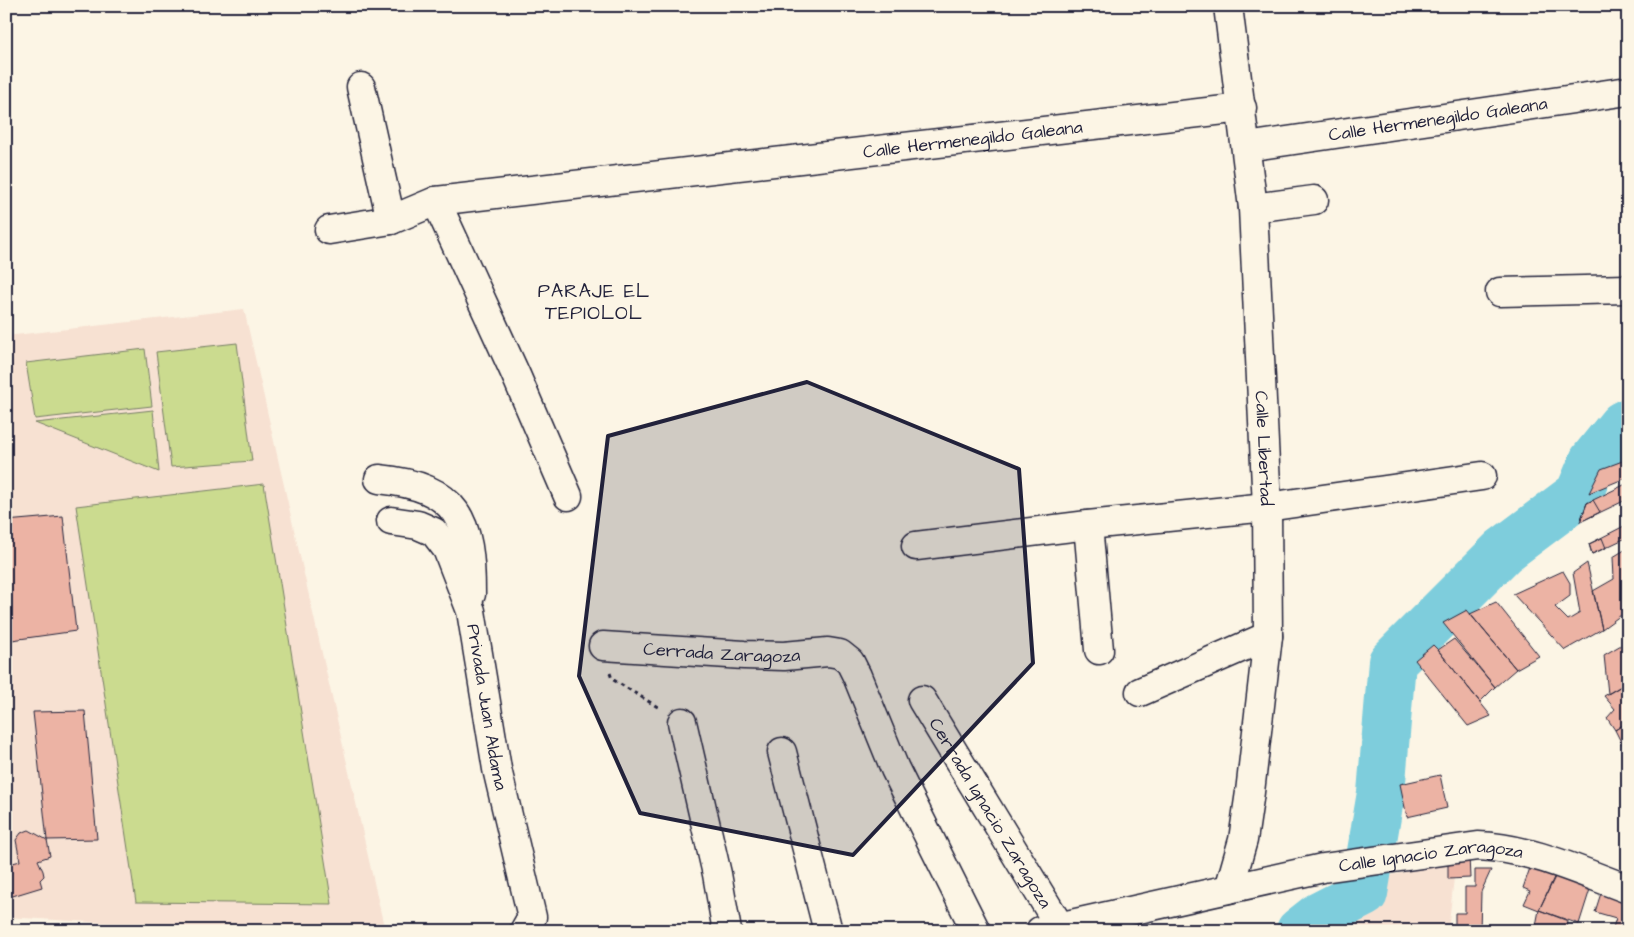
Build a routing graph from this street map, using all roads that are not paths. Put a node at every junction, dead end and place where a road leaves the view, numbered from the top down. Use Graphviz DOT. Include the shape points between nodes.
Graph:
graph roads {
  1 [pos="1228,6"];
  2 [pos="361,87"];
  3 [pos="1628,91"];
  4 [pos="1242,108"];
  5 [pos="1246,147"];
  6 [pos="1314,200"];
  7 [pos="436,201"];
  8 [pos="1253,208"];
  9 [pos="391,220"];
  10 [pos="329,230"];
  11 [pos="1628,289"];
  12 [pos="1500,292"];
  13 [pos="1482,476"];
  14 [pos="379,479"];
  15 [pos="568,496"];
  16 [pos="1267,506"];
  17 [pos="391,521"];
  18 [pos="1088,525"];
  19 [pos="916,546"];
  20 [pos="471,611"];
  21 [pos="1268,636"];
  22 [pos="603,646"];
  23 [pos="1099,650"];
  24 [pos="1140,692"];
  25 [pos="922,700"];
  26 [pos="682,722"];
  27 [pos="782,752"];
  28 [pos="1628,888"];
  29 [pos="1229,889"];
  30 [pos="1050,929"];
  31 [pos="524,931"];
  32 [pos="728,931"];
  33 [pos="828,931"];
  34 [pos="976,931"];
  1 -- 4 [label="street, Calle Libertad"];
  2 -- 9 [label="street"];
  3 -- 5 [label="street, Calle Hermenegildo Galeana"];
  4 -- 5 [label="street, Calle Libertad"];
  4 -- 7 [label="street, Calle Hermenegildo Galeana"];
  5 -- 8 [label="street, Calle Libertad"];
  6 -- 8 [label="street"];
  7 -- 9 [label="street, Calle Hermenegildo Galeana"];
  7 -- 15 [label="street"];
  8 -- 16 [label="street, Calle Libertad"];
  9 -- 10 [label="street, Calle Hermenegildo Galeana"];
  11 -- 12 [label="street"];
  13 -- 16 [label="street"];
  14 -- 20 [label="street" via="404,481 427,488 451,507 464,526 471,557"];
  16 -- 18 [label="street"];
  16 -- 21 [label="street, Calle Libertad"];
  17 -- 20 [label="street, Privada Juan Aldama" via="418,525 434,532 447,549"];
  18 -- 19 [label="street"];
  18 -- 23 [label="street"];
  20 -- 31 [label="street, Privada Juan Aldama" via="497,769 532,916"];
  21 -- 24 [label="street"];
  21 -- 29 [label="street, Calle Libertad" via="1243,840"];
  22 -- 34 [label="street, Cerrada Zaragoza" via="744,655 840,654 850,662 857,676 895,769"];
  25 -- 30 [label="street, Cerrada Ignacio Zaragoza"];
  26 -- 32 [label="street"];
  27 -- 33 [label="street"];
  28 -- 29 [label="street, Calle Ignacio Zaragoza" via="1527,852 1478,846 1323,868"];
  29 -- 30 [label="street, Calle Ignacio Zaragoza"];
}
